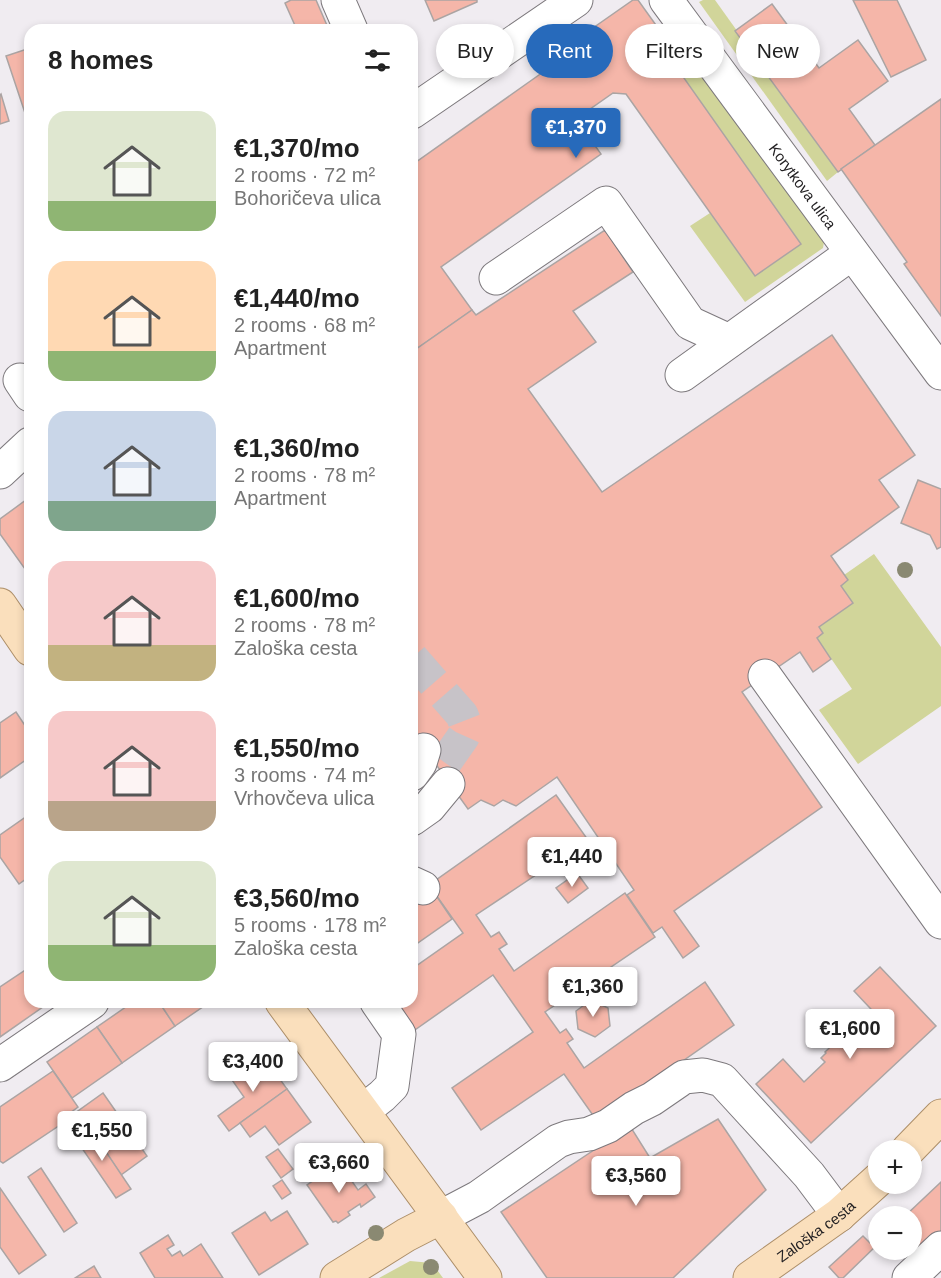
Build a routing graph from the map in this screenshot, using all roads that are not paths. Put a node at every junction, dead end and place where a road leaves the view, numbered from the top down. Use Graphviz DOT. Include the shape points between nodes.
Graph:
graph roads {
  1 [pos="338,0"];
  2 [pos="576,0"];
  3 [pos="666,0"];
  4 [pos="348,24"];
  5 [pos="418,107"];
  6 [pos="852,253"];
  7 [pos="496,278"];
  8 [pos="729,341"];
  9 [pos="941,373"];
  10 [pos="682,375"];
  11 [pos="24,450"];
  12 [pos="0,472"];
  13 [pos="0,605"];
  14 [pos="24,640"];
  15 [pos="765,676"];
  16 [pos="431,769"];
  17 [pos="418,790"];
  18 [pos="418,815"];
  19 [pos="941,922"];
  20 [pos="83,1008"];
  21 [pos="286,1008"];
  22 [pos="381,1008"];
  23 [pos="0,1065"];
  24 [pos="363,1111"];
  25 [pos="941,1116"];
  26 [pos="918,1140"];
  27 [pos="868,1189"];
  28 [pos="839,1215"];
  29 [pos="441,1217"];
  30 [pos="941,1248"];
  31 [pos="338,1278"];
  32 [pos="485,1278"];
  33 [pos="750,1278"];
  34 [pos="909,1278"];
  1 -- 4 [label="street"];
  2 -- 5 [label="street"];
  3 -- 6 [label="street, Korytkova ulica"];
  6 -- 8 [label="street"];
  6 -- 9 [label="street, Korytkova ulica"];
  7 -- 8 [label="street" via="606,203 690,323"];
  8 -- 10 [label="street"];
  11 -- 12 [label="street"];
  13 -- 14 [label="main road"];
  15 -- 19 [label="street"];
  16 -- 17 [label="street"];
  16 -- 18 [label="street" via="429,807"];
  20 -- 23 [label="street"];
  21 -- 24 [label="main road"];
  22 -- 24 [label="street" via="399,1034 392,1086"];
  24 -- 29 [label="main road"];
  25 -- 26 [label="main road"];
  27 -- 28 [label="main road, Zaloška cesta"];
  28 -- 29 [label="street" via="809,1175 722,1080 703,1075 684,1077 608,1126 558,1141 479,1197"];
  28 -- 33 [label="main road, Zaloška cesta"];
  29 -- 31 [label="main road"];
  29 -- 32 [label="main road"];
  30 -- 34 [label="street"];
}
